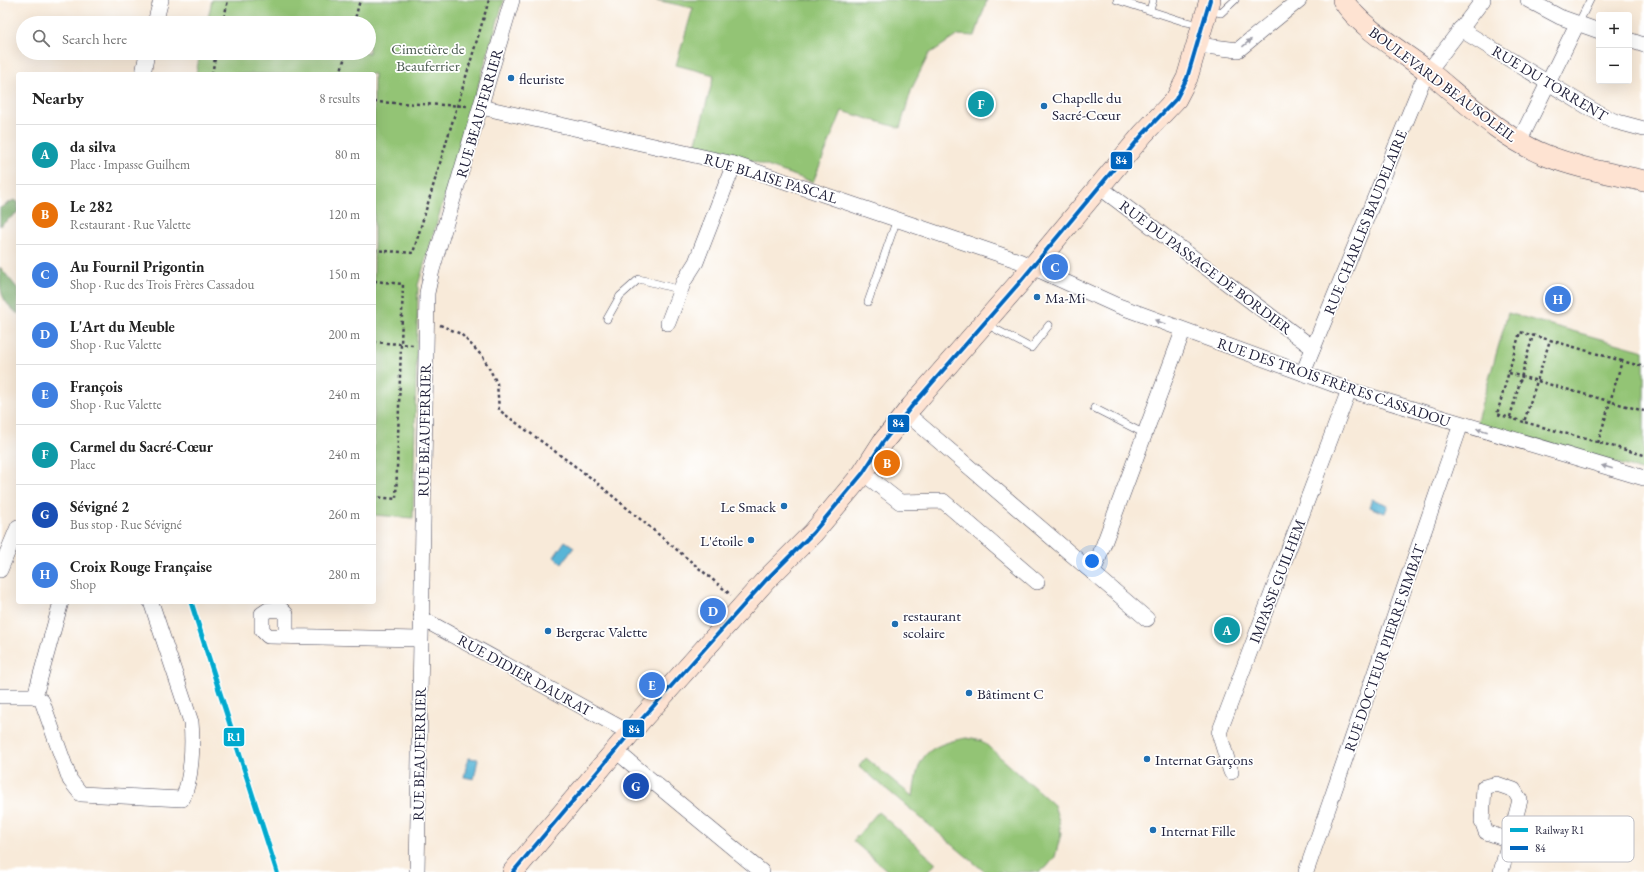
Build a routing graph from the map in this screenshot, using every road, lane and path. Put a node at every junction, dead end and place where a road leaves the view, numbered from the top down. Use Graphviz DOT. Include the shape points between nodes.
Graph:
graph roads {
  1 [pos="162,0"];
  2 [pos="228,0"];
  3 [pos="360,0"];
  4 [pos="489,0"];
  5 [pos="512,0"];
  6 [pos="1117,0"];
  7 [pos="1153,0"];
  8 [pos="1235,0"];
  9 [pos="1299,0"];
  10 [pos="1343,0"];
  11 [pos="1483,0"];
  12 [pos="1528,0"];
  13 [pos="1590,0"];
  14 [pos="1150,10"];
  15 [pos="1206,12"];
  16 [pos="157,16"];
  17 [pos="225,16"];
  18 [pos="356,16"];
  19 [pos="1578,24"];
  20 [pos="1460,29"];
  21 [pos="1596,30"];
  22 [pos="1632,41"];
  23 [pos="1197,45"];
  24 [pos="1644,45"];
  25 [pos="146,60"];
  26 [pos="215,60"];
  27 [pos="344,60"];
  28 [pos="143,72"];
  29 [pos="212,72"];
  30 [pos="341,72"];
  31 [pos="1428,72"];
  32 [pos="1549,82"];
  33 [pos="376,102"];
  34 [pos="458,106"];
  35 [pos="479,114"];
  36 [pos="1644,129"];
  37 [pos="1519,142"];
  38 [pos="734,164"];
  39 [pos="1644,181"];
  40 [pos="1098,186"];
  41 [pos="897,219"];
  42 [pos="376,250"];
  43 [pos="1031,266"];
  44 [pos="376,281"];
  45 [pos="681,290"];
  46 [pos="868,302"];
  47 [pos="427,319"];
  48 [pos="607,319"];
  49 [pos="668,323"];
  50 [pos="983,323"];
  51 [pos="1049,325"];
  52 [pos="1183,331"];
  53 [pos="1533,335"];
  54 [pos="1550,340"];
  55 [pos="376,342"];
  56 [pos="401,344"];
  57 [pos="426,346"];
  58 [pos="1314,348"];
  59 [pos="1622,360"];
  60 [pos="1644,367"];
  61 [pos="1303,373"];
  62 [pos="1509,373"];
  63 [pos="1522,376"];
  64 [pos="1536,381"];
  65 [pos="1349,390"];
  66 [pos="1610,402"];
  67 [pos="1094,408"];
  68 [pos="1644,411"];
  69 [pos="906,413"];
  70 [pos="1510,417"];
  71 [pos="1524,422"];
  72 [pos="1461,424"];
  73 [pos="1145,434"];
  74 [pos="883,442"];
  75 [pos="1598,443"];
  76 [pos="1644,455"];
  77 [pos="863,473"];
  78 [pos="1644,478"];
  79 [pos="376,497"];
  80 [pos="16,532"];
  81 [pos="0,570"];
  82 [pos="1093,573"];
  83 [pos="766,580"];
  84 [pos="1037,582"];
  85 [pos="60,604"];
  86 [pos="152,604"];
  87 [pos="744,606"];
  88 [pos="421,618"];
  89 [pos="1147,619"];
  90 [pos="286,636"];
  91 [pos="420,639"];
  92 [pos="0,696"];
  93 [pos="35,696"];
  94 [pos="630,733"];
  95 [pos="616,751"];
  96 [pos="1231,772"];
  97 [pos="1503,862"];
  98 [pos="417,872"];
  99 [pos="513,872"];
  100 [pos="762,872"];
  101 [pos="1306,872"];
  102 [pos="1500,872"];
  1 -- 16 [label="street"];
  2 -- 17 [label="path"];
  3 -- 18 [label="path"];
  4 -- 34 [label="path"];
  5 -- 35 [label="street, RUE BEAUFERRIER"];
  6 -- 14 [label="lane"];
  7 -- 14 [label="lane"];
  8 -- 15 [label="lane" via="1221,13"];
  23 -- 9 [label="street, one-way" via="1238,50"];
  10 -- 31 [label="main road, BOULEVARD BEAUSOLEIL" via="1363,22"];
  11 -- 20 [label="street, RUE CHARLES BAUDELAIRE"];
  12 -- 19 [label="street"];
  13 -- 19 [label="lane"];
  14 -- 15 [label="lane" via="1182,21"];
  15 -- 23 [label="main road"];
  19 -- 21 [label="street"];
  19 -- 32 [label="street"];
  20 -- 31 [label="street, RUE CHARLES BAUDELAIRE"];
  20 -- 32 [label="street, RUE DU TORRENT"];
  22 -- 24 [label="street"];
  23 -- 40 [label="main road" via="1187,78 1176,99"];
  25 -- 28 [label="street"];
  26 -- 29 [label="path"];
  27 -- 30 [label="path"];
  31 -- 37 [label="main road, BOULEVARD BEAUSOLEIL"];
  31 -- 58 [label="street, RUE CHARLES BAUDELAIRE" via="1393,150"];
  32 -- 36 [label="street, RUE DU TORRENT" via="1614,121"];
  32 -- 37 [label="street"];
  33 -- 34 [label="path"];
  34 -- 35 [label="path" via="472,107 471,119"];
  34 -- 42 [label="path" via="413,254"];
  35 -- 38 [label="street, RUE BLAISE PASCAL"];
  35 -- 47 [label="street, RUE BEAUFERRIER" via="432,270"];
  37 -- 39 [label="main road, BOULEVARD BEAUSOLEIL" via="1580,168"];
  38 -- 41 [label="street, RUE BLAISE PASCAL"];
  38 -- 45 [label="street" via="696,262"];
  40 -- 43 [label="main road"];
  40 -- 58 [label="street, RUE DU PASSAGE DE BORDIER"];
  41 -- 43 [label="street, RUE BLAISE PASCAL"];
  41 -- 46 [label="lane"];
  43 -- 50 [label="main road"];
  52 -- 43 [label="street, RUE DES TROIS FRÈRES CASSADOU, one-way" via="1116,305"];
  44 -- 56 [label="path" via="403,284"];
  45 -- 48 [label="lane" via="639,279 620,296"];
  45 -- 49 [label="street"];
  47 -- 57 [label="street, RUE BEAUFERRIER"];
  47 -- 87 [label="path" via="461,334 483,357 497,383 499,410 592,478"];
  50 -- 51 [label="lane" via="1031,348"];
  50 -- 69 [label="main road"];
  52 -- 61 [label="street, RUE DES TROIS FRÈRES CASSADOU"];
  52 -- 73 [label="street"];
  53 -- 54 [label="path"];
  53 -- 62 [label="path" via="1520,332"];
  53 -- 63 [label="path"];
  54 -- 59 [label="path"];
  54 -- 64 [label="path"];
  55 -- 56 [label="path"];
  56 -- 57 [label="path"];
  56 -- 79 [label="path" via="396,499"];
  57 -- 88 [label="street, RUE BEAUFERRIER"];
  58 -- 61 [label="street, RUE CHARLES BAUDELAIRE"];
  59 -- 60 [label="path"];
  59 -- 66 [label="path"];
  61 -- 65 [label="street, RUE DES TROIS FRÈRES CASSADOU"];
  62 -- 63 [label="path"];
  62 -- 70 [label="path" via="1497,414"];
  63 -- 64 [label="path"];
  63 -- 70 [label="path"];
  64 -- 66 [label="path"];
  64 -- 71 [label="path"];
  65 -- 72 [label="street, RUE DES TROIS FRÈRES CASSADOU"];
  65 -- 96 [label="street, IMPASSE GUILHEM" via="1219,733"];
  66 -- 68 [label="path"];
  66 -- 75 [label="path"];
  67 -- 73 [label="lane"];
  69 -- 74 [label="main road"];
  69 -- 82 [label="street"];
  70 -- 71 [label="path"];
  71 -- 75 [label="path"];
  78 -- 72 [label="street, RUE DES TROIS FRÈRES CASSADOU, one-way"];
  72 -- 101 [label="street, RUE DOCTEUR PIERRE SIMBAT"];
  73 -- 82 [label="street"];
  74 -- 77 [label="main road"];
  74 -- 83 [label="main road" via="855,464 802,527"];
  75 -- 76 [label="path"];
  77 -- 83 [label="main road" via="813,533"];
  77 -- 84 [label="street" via="900,502 943,501"];
  80 -- 81 [label="street"];
  82 -- 89 [label="street"];
  83 -- 87 [label="main road"];
  85 -- 93 [label="street"];
  86 -- 93 [label="street" via="191,722 193,736 187,790 182,799 81,794 70,780 42,701"];
  87 -- 94 [label="main road"];
  88 -- 91 [label="street, RUE BEAUFERRIER"];
  88 -- 94 [label="street, RUE DIDIER DAURAT"];
  90 -- 91 [label="street"];
  91 -- 98 [label="street, RUE BEAUFERRIER"];
  92 -- 93 [label="street"];
  94 -- 95 [label="main road"];
  95 -- 99 [label="main road"];
  95 -- 100 [label="street"];
  97 -- 102 [label="street"];
}
